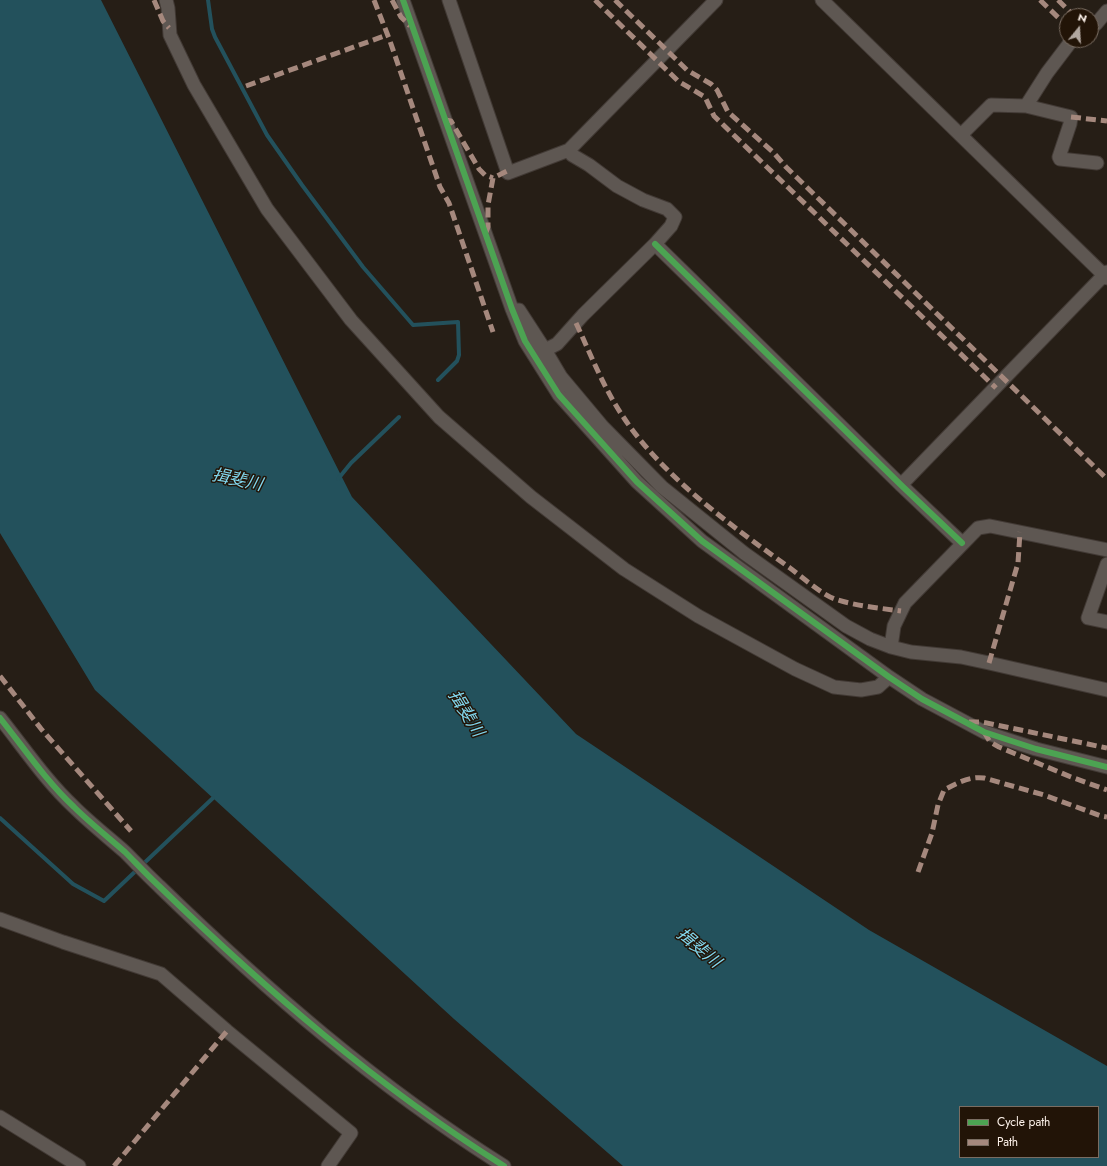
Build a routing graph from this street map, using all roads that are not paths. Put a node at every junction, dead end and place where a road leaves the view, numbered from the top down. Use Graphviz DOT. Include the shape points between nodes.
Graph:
graph roads {
  1 [pos="166,0"];
  2 [pos="403,0"];
  3 [pos="449,0"];
  4 [pos="716,0"];
  5 [pos="822,0"];
  6 [pos="1107,11"];
  7 [pos="1099,20"];
  8 [pos="1066,48"];
  9 [pos="1026,106"];
  10 [pos="961,135"];
  11 [pos="569,150"];
  12 [pos="1097,163"];
  13 [pos="655,244"];
  14 [pos="1106,275"];
  15 [pos="512,309"];
  16 [pos="545,350"];
  17 [pos="901,485"];
  18 [pos="962,543"];
  19 [pos="1107,550"];
  20 [pos="1107,564"];
  21 [pos="1107,622"];
  22 [pos="891,647"];
  23 [pos="889,677"];
  24 [pos="1107,690"];
  25 [pos="0,718"];
  26 [pos="1107,767"];
  27 [pos="0,919"];
  28 [pos="0,1117"];
  29 [pos="79,1166"];
  30 [pos="328,1166"];
  31 [pos="504,1166"];
  1 -- 23 [label="street" via="170,35 194,85 268,208 351,320 439,417 530,497 624,569 698,616 795,669 834,687 861,690 878,687"];
  2 -- 15 [label="street"];
  3 -- 11 [label="street" via="508,173"];
  4 -- 11 [label="street"];
  5 -- 10 [label="street"];
  6 -- 7 [label="street"];
  8 -- 9 [label="street"];
  9 -- 10 [label="street" via="991,105"];
  9 -- 12 [label="street" via="1071,117 1060,159"];
  10 -- 14 [label="street"];
  11 -- 13 [label="street" via="572,155 617,186 667,209 674,217 671,226"];
  13 -- 16 [label="street" via="557,344"];
  13 -- 17 [label="street"];
  14 -- 17 [label="street"];
  15 -- 16 [label="street" via="519,310"];
  15 -- 23 [label="street" via="525,341 559,395 637,482 702,541"];
  16 -- 22 [label="street" via="561,377 597,420 662,487 744,553 846,626"];
  17 -- 18 [label="street"];
  18 -- 19 [label="street" via="978,528 990,526"];
  18 -- 22 [label="street" via="905,603 894,626"];
  20 -- 21 [label="street" via="1088,618"];
  22 -- 24 [label="street" via="989,662"];
  23 -- 26 [label="street" via="984,732 1036,749"];
  25 -- 31 [label="street" via="49,781 73,807 323,1036 418,1109"];
  27 -- 30 [label="street" via="161,974 351,1133"];
  28 -- 29 [label="street"];
}
